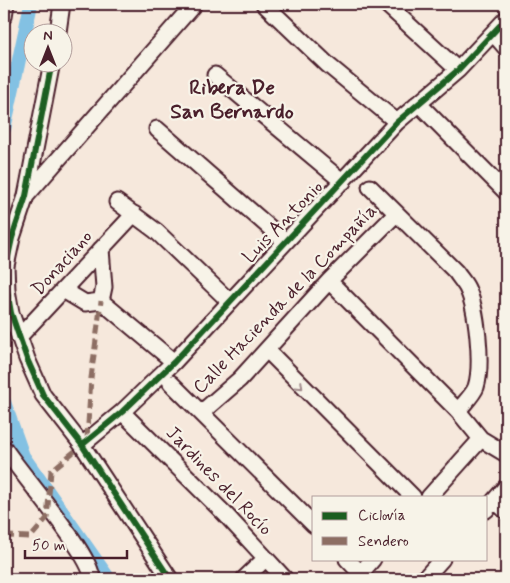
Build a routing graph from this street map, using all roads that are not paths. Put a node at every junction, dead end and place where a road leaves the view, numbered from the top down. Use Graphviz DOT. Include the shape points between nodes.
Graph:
graph roads {
  1 [pos="6,4"];
  2 [pos="62,4"];
  3 [pos="194,4"];
  4 [pos="264,4"];
  5 [pos="386,4"];
  6 [pos="4,16"];
  7 [pos="506,19"];
  8 [pos="59,22"];
  9 [pos="492,34"];
  10 [pos="506,48"];
  11 [pos="458,70"];
  12 [pos="50,72"];
  13 [pos="215,74"];
  14 [pos="418,103"];
  15 [pos="398,122"];
  16 [pos="157,129"];
  17 [pos="343,182"];
  18 [pos="370,187"];
  19 [pos="506,192"];
  20 [pos="26,196"];
  21 [pos="117,202"];
  22 [pos="134,214"];
  23 [pos="396,214"];
  24 [pos="285,241"];
  25 [pos="101,248"];
  26 [pos="329,281"];
  27 [pos="65,291"];
  28 [pos="101,301"];
  29 [pos="229,301"];
  30 [pos="19,338"];
  31 [pos="267,350"];
  32 [pos="174,362"];
  33 [pos="171,383"];
  34 [pos="458,411"];
  35 [pos="122,412"];
  36 [pos="202,412"];
  37 [pos="481,439"];
  38 [pos="82,445"];
  39 [pos="4,448"];
  40 [pos="506,454"];
  41 [pos="506,487"];
  42 [pos="412,496"];
  43 [pos="430,496"];
  44 [pos="490,505"];
  45 [pos="506,511"];
  46 [pos="312,524"];
  47 [pos="265,559"];
  48 [pos="348,560"];
  49 [pos="372,560"];
  50 [pos="441,560"];
  51 [pos="363,576"];
  52 [pos="92,579"];
  53 [pos="170,579"];
  54 [pos="244,579"];
  55 [pos="285,579"];
  56 [pos="424,579"];
  1 -- 6 [label="street"];
  2 -- 8 [label="street"];
  3 -- 20 [label="street"];
  4 -- 15 [label="street" via="328,65"];
  5 -- 11 [label="street"];
  7 -- 9 [label="street, Luis Antonio"];
  9 -- 10 [label="street"];
  9 -- 11 [label="street, Luis Antonio"];
  11 -- 14 [label="street, Luis Antonio"];
  12 -- 20 [label="street"];
  13 -- 17 [label="street"];
  14 -- 15 [label="street, Luis Antonio"];
  14 -- 19 [label="street"];
  15 -- 17 [label="street, Luis Antonio"];
  16 -- 24 [label="street"];
  17 -- 24 [label="street, Luis Antonio"];
  18 -- 23 [label="street"];
  20 -- 30 [label="street" via="6,266 8,298"];
  21 -- 22 [label="street"];
  22 -- 25 [label="street, Donaciano"];
  22 -- 29 [label="street"];
  23 -- 26 [label="street, Calle Hacienda de la Compañía"];
  23 -- 34 [label="street" via="456,272 470,295 478,341 479,374 476,389"];
  24 -- 29 [label="street, Luis Antonio"];
  25 -- 27 [label="street, Donaciano"];
  25 -- 28 [label="street" via="104,287"];
  26 -- 31 [label="street, Calle Hacienda de la Compañía"];
  26 -- 34 [label="street"];
  27 -- 28 [label="street" via="85,303"];
  27 -- 30 [label="street, Donaciano"];
  28 -- 32 [label="street"];
  29 -- 32 [label="street, Luis Antonio"];
  30 -- 38 [label="street" via="44,395"];
  31 -- 36 [label="street, Calle Hacienda de la Compañía"];
  31 -- 42 [label="street, one-way"];
  32 -- 35 [label="street, Luis Antonio"];
  33 -- 36 [label="street"];
  34 -- 37 [label="street"];
  35 -- 38 [label="street, Luis Antonio"];
  35 -- 47 [label="street, Jardines del Rocío" via="225,514"];
  36 -- 46 [label="street"];
  37 -- 40 [label="street"];
  37 -- 43 [label="street"];
  38 -- 53 [label="street"];
  39 -- 52 [label="street" via="79,550 89,565"];
  41 -- 44 [label="street"];
  44 -- 45 [label="street"];
  47 -- 54 [label="street"];
  47 -- 55 [label="street, Jardines del Rocío"];
  48 -- 51 [label="street"];
  49 -- 51 [label="street"];
  50 -- 56 [label="street"];
}
